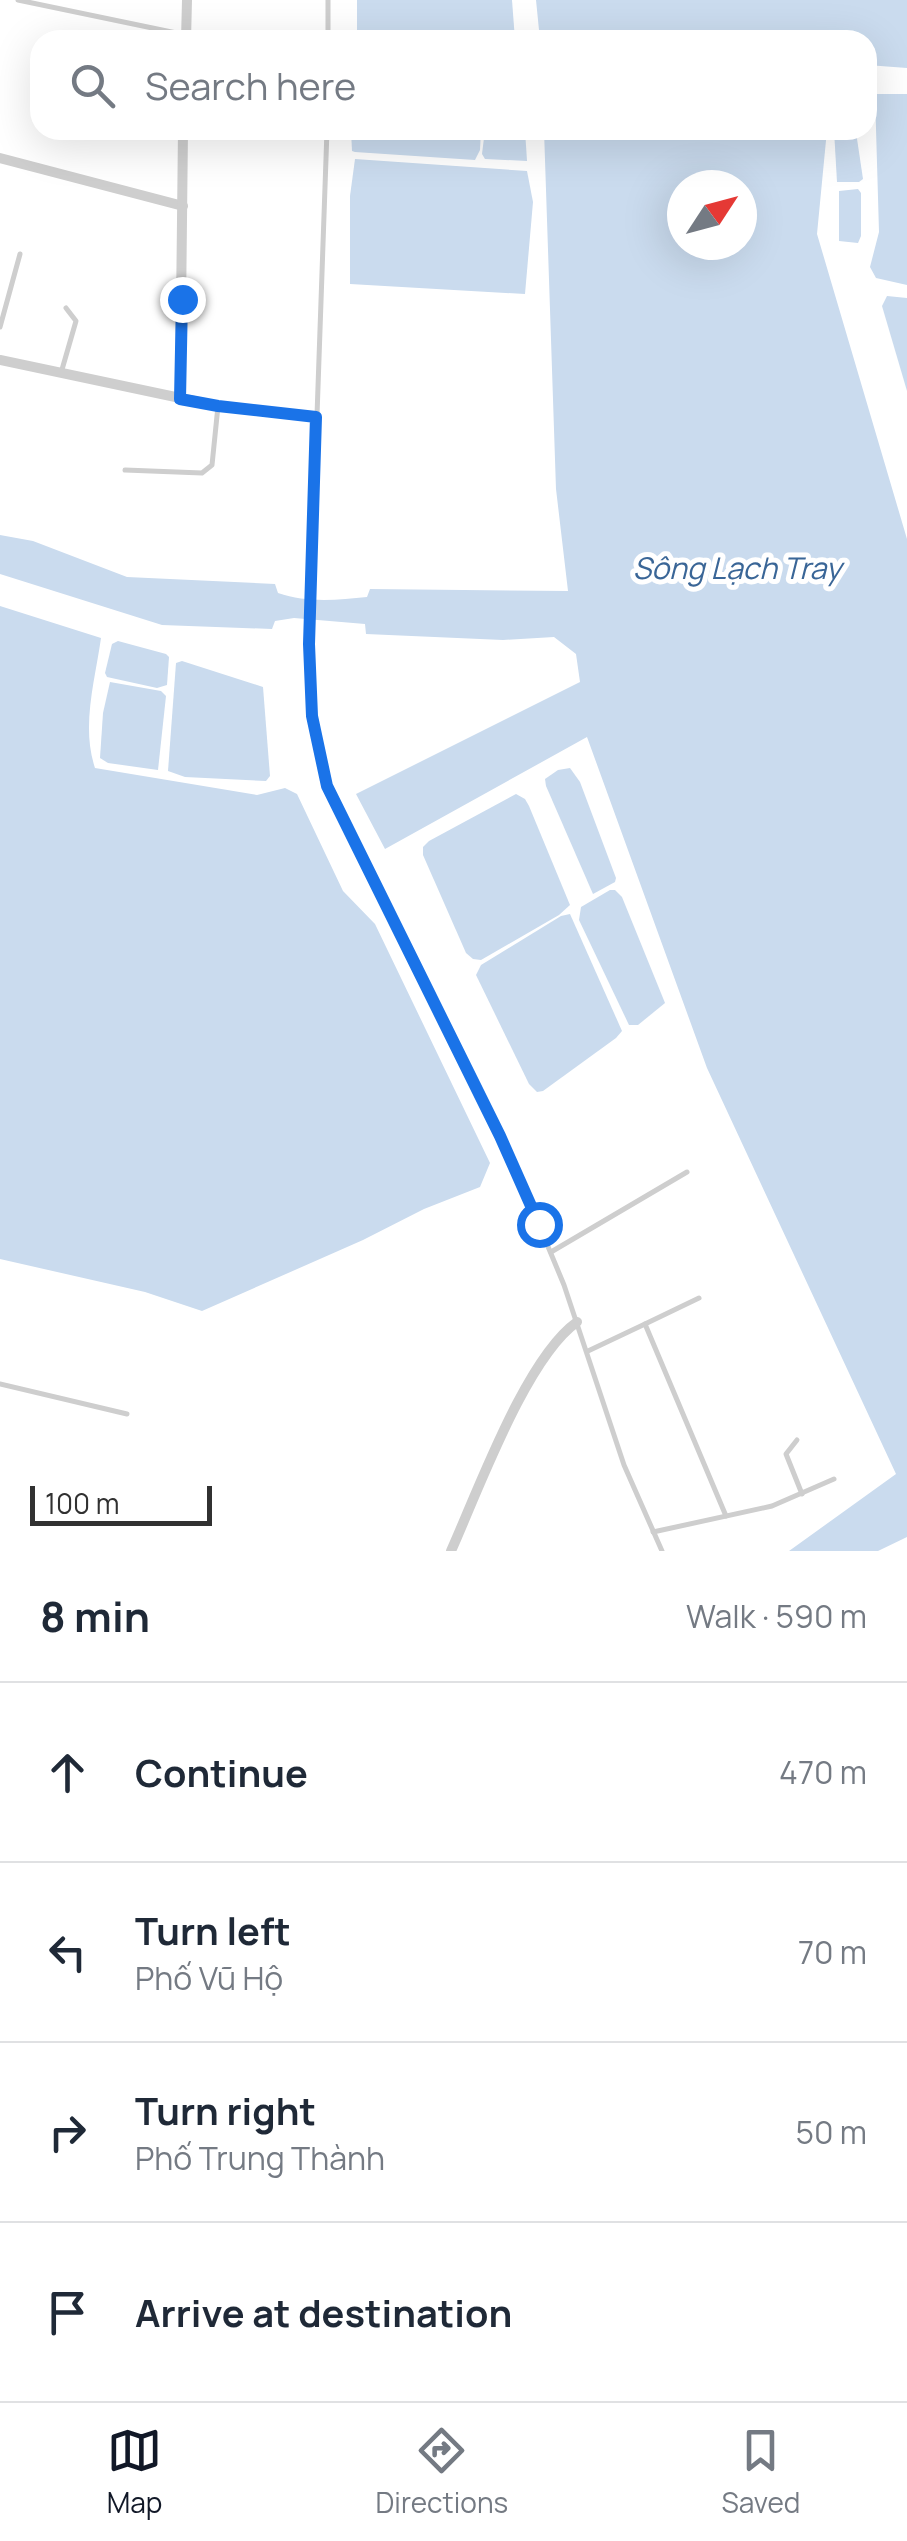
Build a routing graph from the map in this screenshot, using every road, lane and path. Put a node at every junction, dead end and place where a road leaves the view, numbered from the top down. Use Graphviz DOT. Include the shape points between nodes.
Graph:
graph roads {
  1 [pos="18,0"];
  2 [pos="188,0"];
  3 [pos="328,0"];
  4 [pos="151,30"];
  5 [pos="186,30"];
  6 [pos="328,30"];
  7 [pos="184,140"];
  8 [pos="327,140"];
  9 [pos="0,158"];
  10 [pos="182,206"];
  11 [pos="20,254"];
  12 [pos="66,308"];
  13 [pos="0,327"];
  14 [pos="0,360"];
  15 [pos="61,372"];
  16 [pos="186,400"];
  17 [pos="216,406"];
  18 [pos="316,417"];
  19 [pos="125,470"];
  20 [pos="687,1172"];
  21 [pos="550,1252"];
  22 [pos="698,1298"];
  23 [pos="578,1322"];
  24 [pos="644,1324"];
  25 [pos="587,1352"];
  26 [pos="0,1384"];
  27 [pos="127,1414"];
  28 [pos="797,1440"];
  29 [pos="834,1478"];
  30 [pos="802,1494"];
  31 [pos="726,1516"];
  32 [pos="653,1532"];
  33 [pos="659,1549"];
  34 [pos="451,1551"];
  1 -- 4 [label="lane"];
  2 -- 5 [label="street"];
  3 -- 6 [label="lane"];
  7 -- 10 [label="street"];
  8 -- 18 [label="lane"];
  9 -- 10 [label="street"];
  10 -- 16 [label="street"];
  11 -- 13 [label="lane"];
  12 -- 15 [label="lane" via="76,321"];
  14 -- 15 [label="street"];
  15 -- 16 [label="street"];
  16 -- 17 [label="street"];
  17 -- 18 [label="street"];
  17 -- 19 [label="lane" via="208,470"];
  18 -- 21 [label="lane" via="309,644 312,716 327,786"];
  20 -- 21 [label="lane"];
  21 -- 23 [label="lane"];
  22 -- 24 [label="lane"];
  23 -- 25 [label="lane"];
  23 -- 34 [label="street" via="557,1339 528,1384"];
  24 -- 25 [label="lane"];
  24 -- 31 [label="lane"];
  25 -- 32 [label="lane"];
  26 -- 27 [label="lane"];
  28 -- 30 [label="lane" via="786,1454"];
  29 -- 30 [label="lane"];
  30 -- 31 [label="lane"];
  31 -- 32 [label="lane"];
  32 -- 33 [label="lane"];
}
